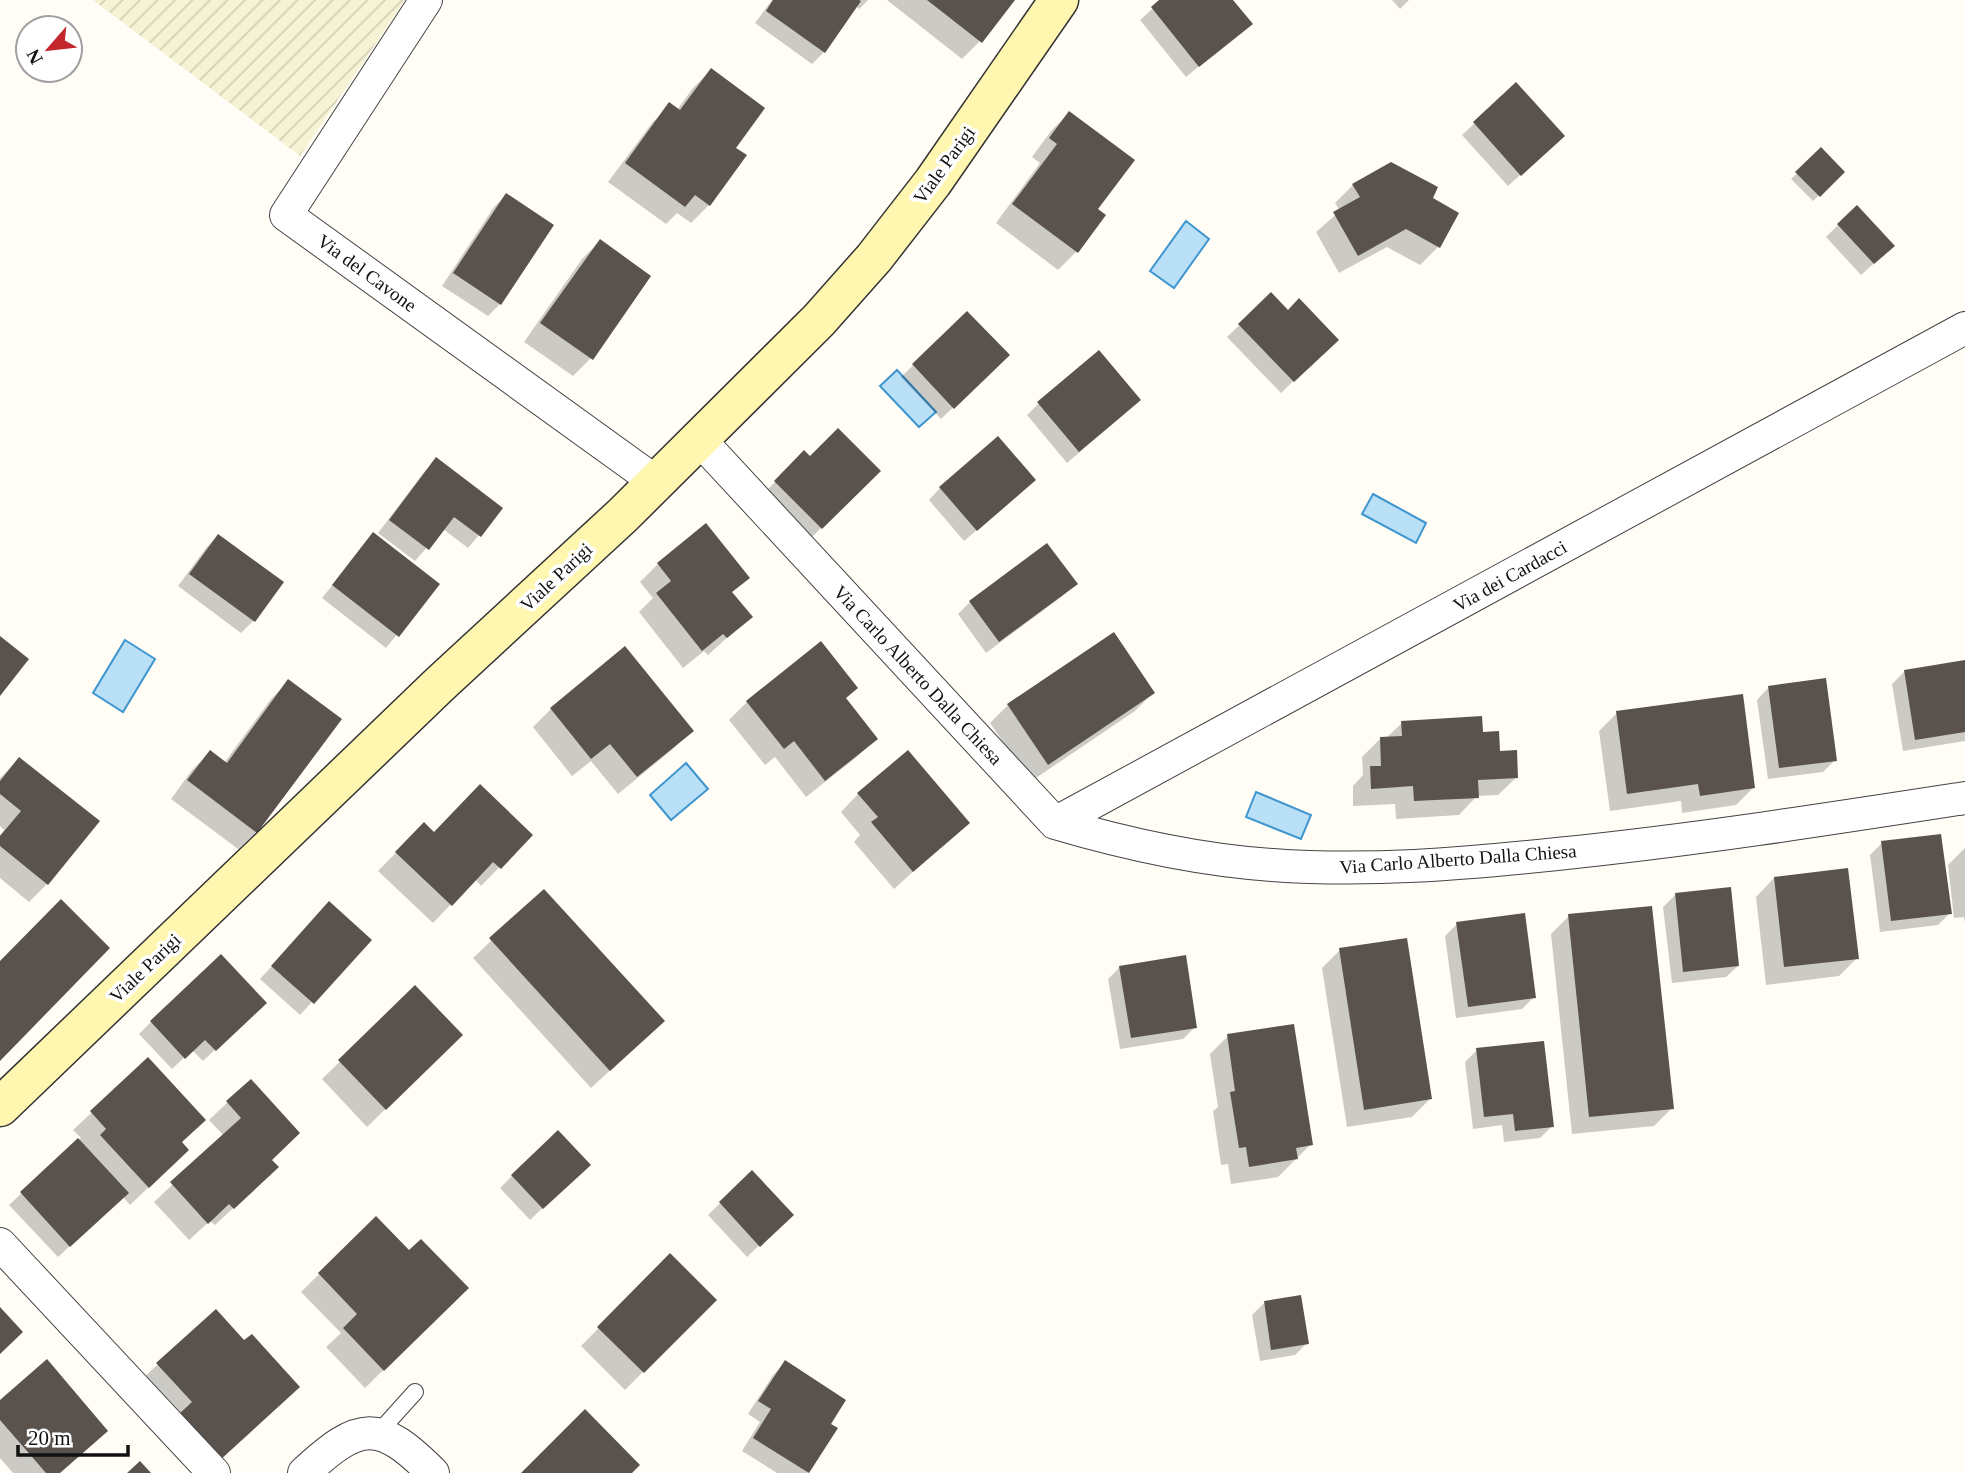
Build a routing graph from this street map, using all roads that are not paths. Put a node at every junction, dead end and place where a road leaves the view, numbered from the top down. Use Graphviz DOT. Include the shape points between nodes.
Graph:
graph roads {
  1 [pos="426,0"];
  2 [pos="1059,0"];
  3 [pos="1965,328"];
  4 [pos="699,439"];
  5 [pos="656,482"];
  6 [pos="1965,799"];
  7 [pos="1055,823"];
  8 [pos="0,1107"];
  9 [pos="0,1244"];
  10 [pos="415,1392"];
  11 [pos="379,1432"];
  12 [pos="214,1473"];
  13 [pos="303,1473"];
  14 [pos="433,1473"];
  1 -- 5 [label="street, Via del Cavone" via="286,215"];
  2 -- 4 [label="street, Viale Parigi" via="933,183 874,258 819,320"];
  3 -- 7 [label="street, Via dei Cardacci"];
  4 -- 5 [label="street, Viale Parigi"];
  4 -- 7 [label="street, Via Carlo Alberto Dalla Chiesa"];
  5 -- 8 [label="street, Viale Parigi"];
  6 -- 7 [label="street, Via Carlo Alberto Dalla Chiesa" via="1684,841 1368,868 1229,860 1125,842"];
  9 -- 12 [label="street"];
  10 -- 11 [label="lane"];
  11 -- 13 [label="street" via="353,1436"];
  11 -- 14 [label="street" via="410,1450"];
}
